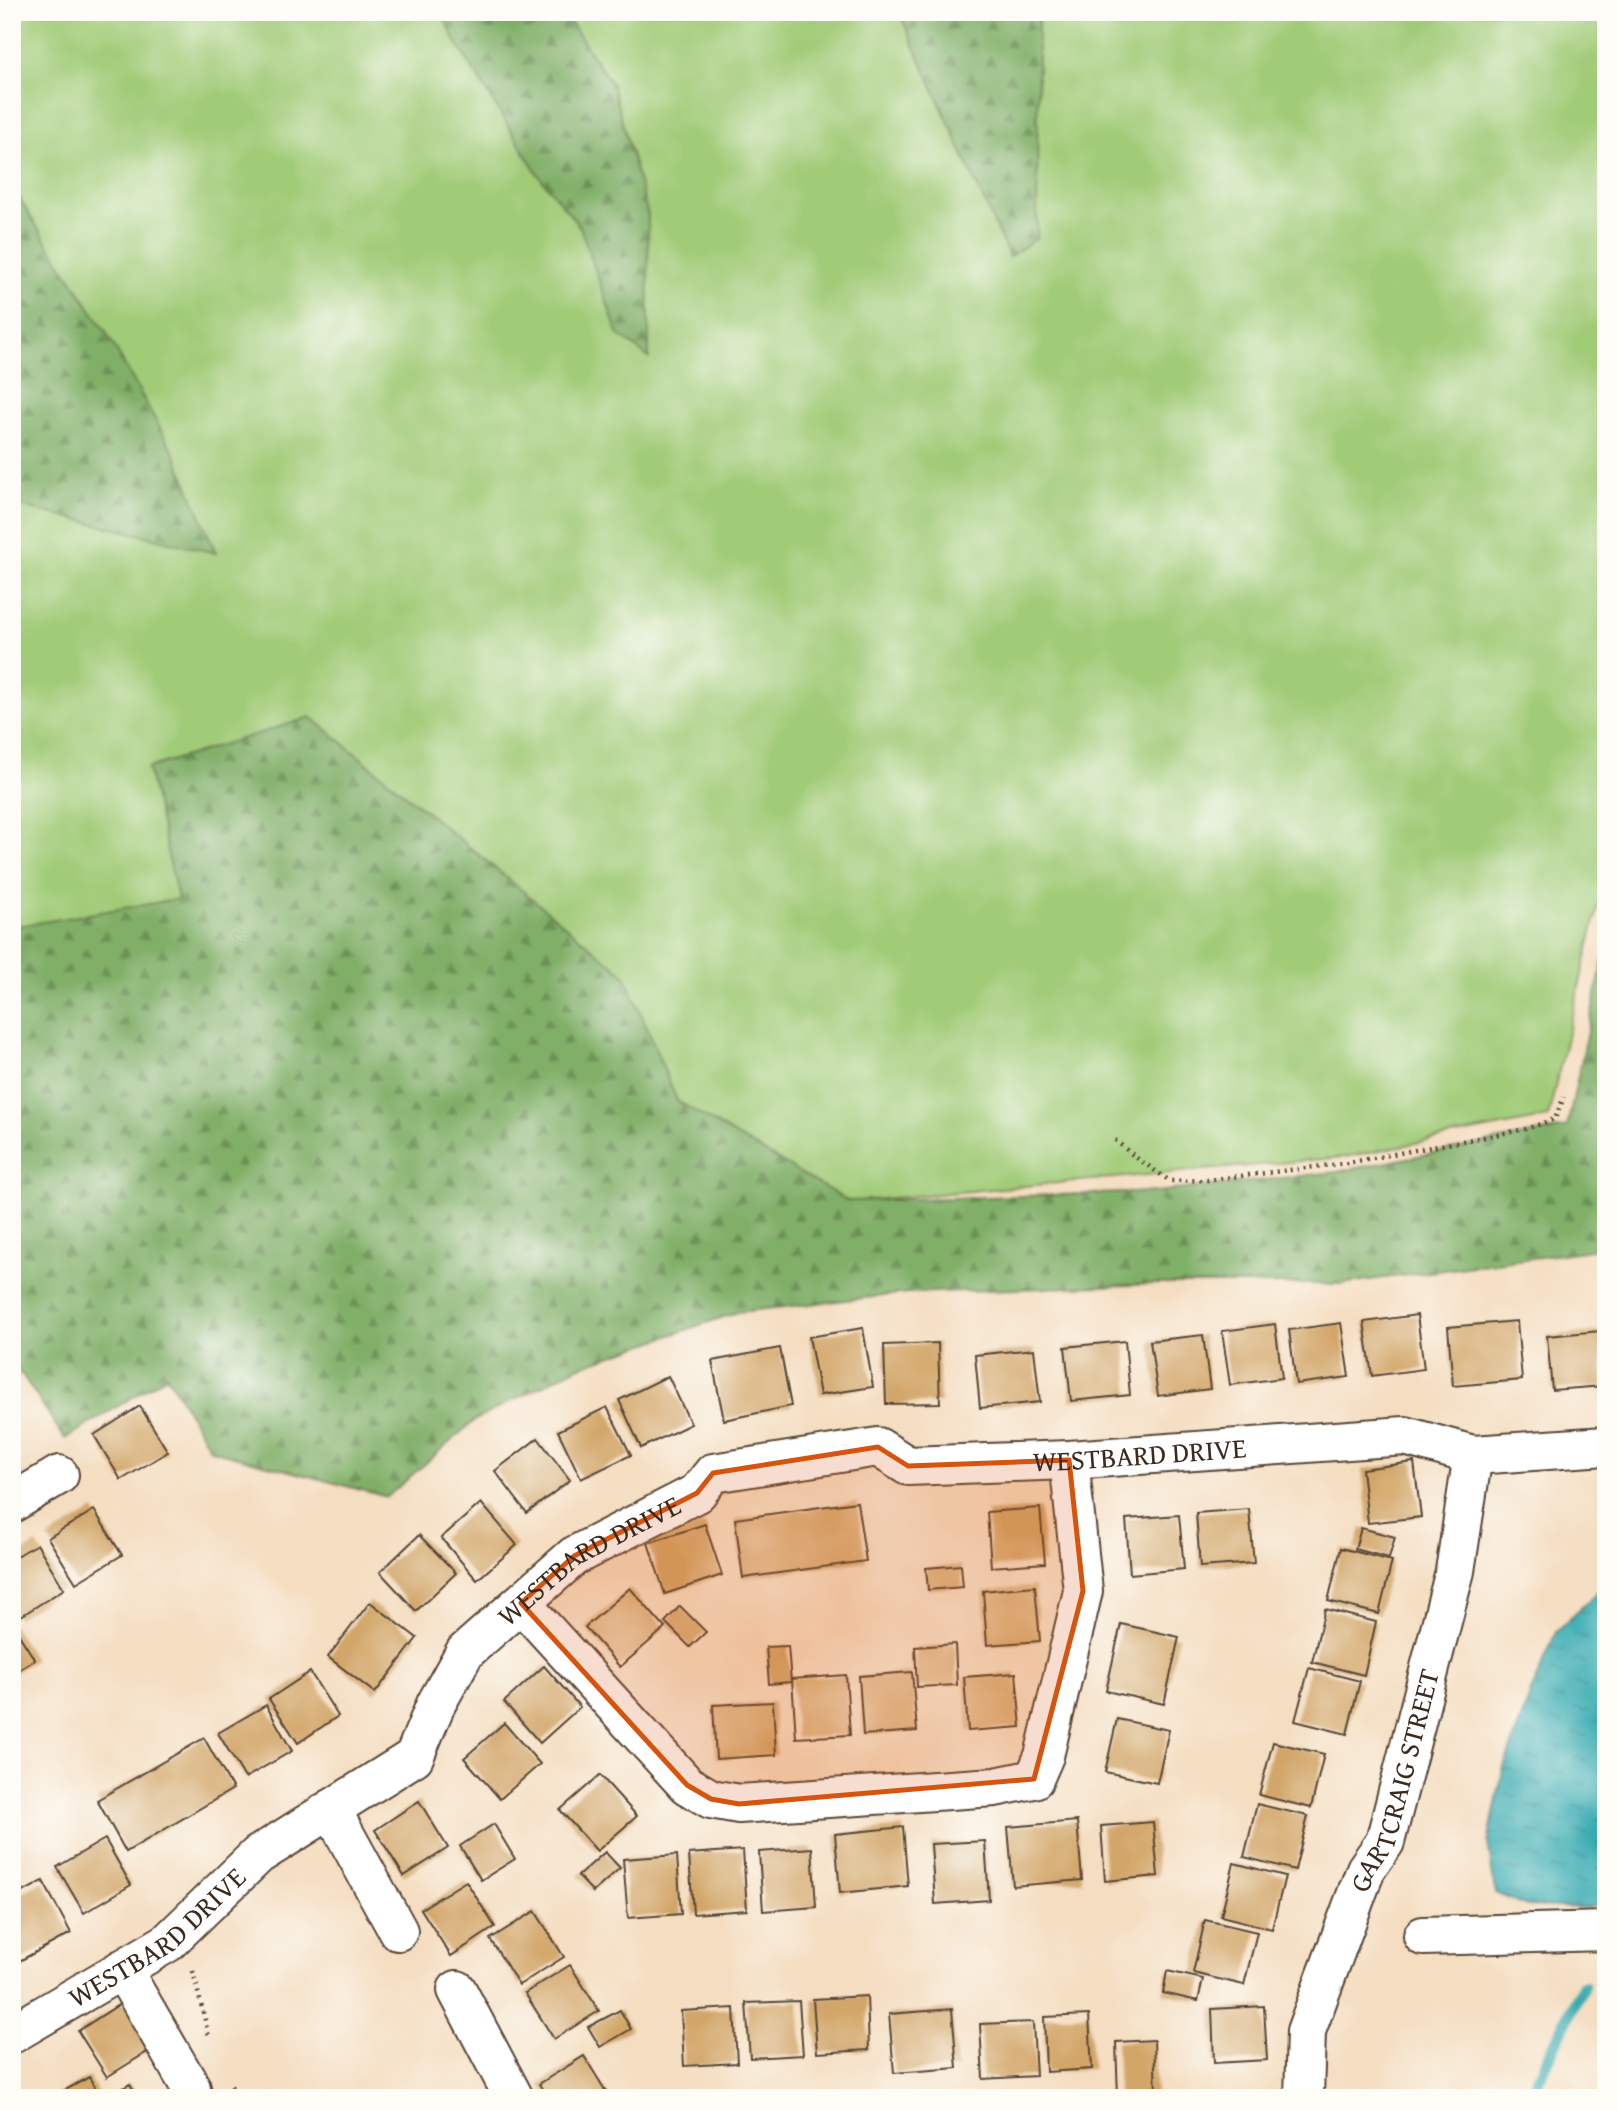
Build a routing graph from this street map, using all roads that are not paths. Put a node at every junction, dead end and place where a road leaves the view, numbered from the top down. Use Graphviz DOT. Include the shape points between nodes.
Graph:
graph roads {
  1 [pos="1606,1446"];
  2 [pos="1473,1455"];
  3 [pos="1069,1460"];
  4 [pos="59,1475"];
  5 [pos="12,1503"];
  6 [pos="521,1603"];
  7 [pos="331,1809"];
  8 [pos="398,1931"];
  9 [pos="1606,1931"];
  10 [pos="1423,1936"];
  11 [pos="122,1969"];
  12 [pos="457,1990"];
  13 [pos="12,2034"];
  14 [pos="209,2084"];
  15 [pos="514,2098"];
  16 [pos="1304,2098"];
  1 -- 2 [label="street, WESTBARD DRIVE"];
  2 -- 3 [label="street, WESTBARD DRIVE" via="1405,1436"];
  2 -- 16 [label="street, GARTCRAIG STREET" via="1455,1571 1385,1842 1366,1869 1306,2031"];
  3 -- 6 [label="street, WESTBARD DRIVE" via="908,1466 878,1447 713,1473 697,1493 574,1556"];
  3 -- 6 [label="street" via="1083,1591 1044,1756 1034,1779 995,1787 739,1804 711,1799 687,1785"];
  4 -- 5 [label="street"];
  6 -- 7 [label="street, WESTBARD DRIVE" via="465,1651 414,1757"];
  7 -- 8 [label="street"];
  7 -- 11 [label="street, WESTBARD DRIVE" via="258,1855 167,1943"];
  9 -- 10 [label="street"];
  11 -- 13 [label="street, WESTBARD DRIVE"];
  11 -- 14 [label="street"];
  12 -- 15 [label="street"];
}
